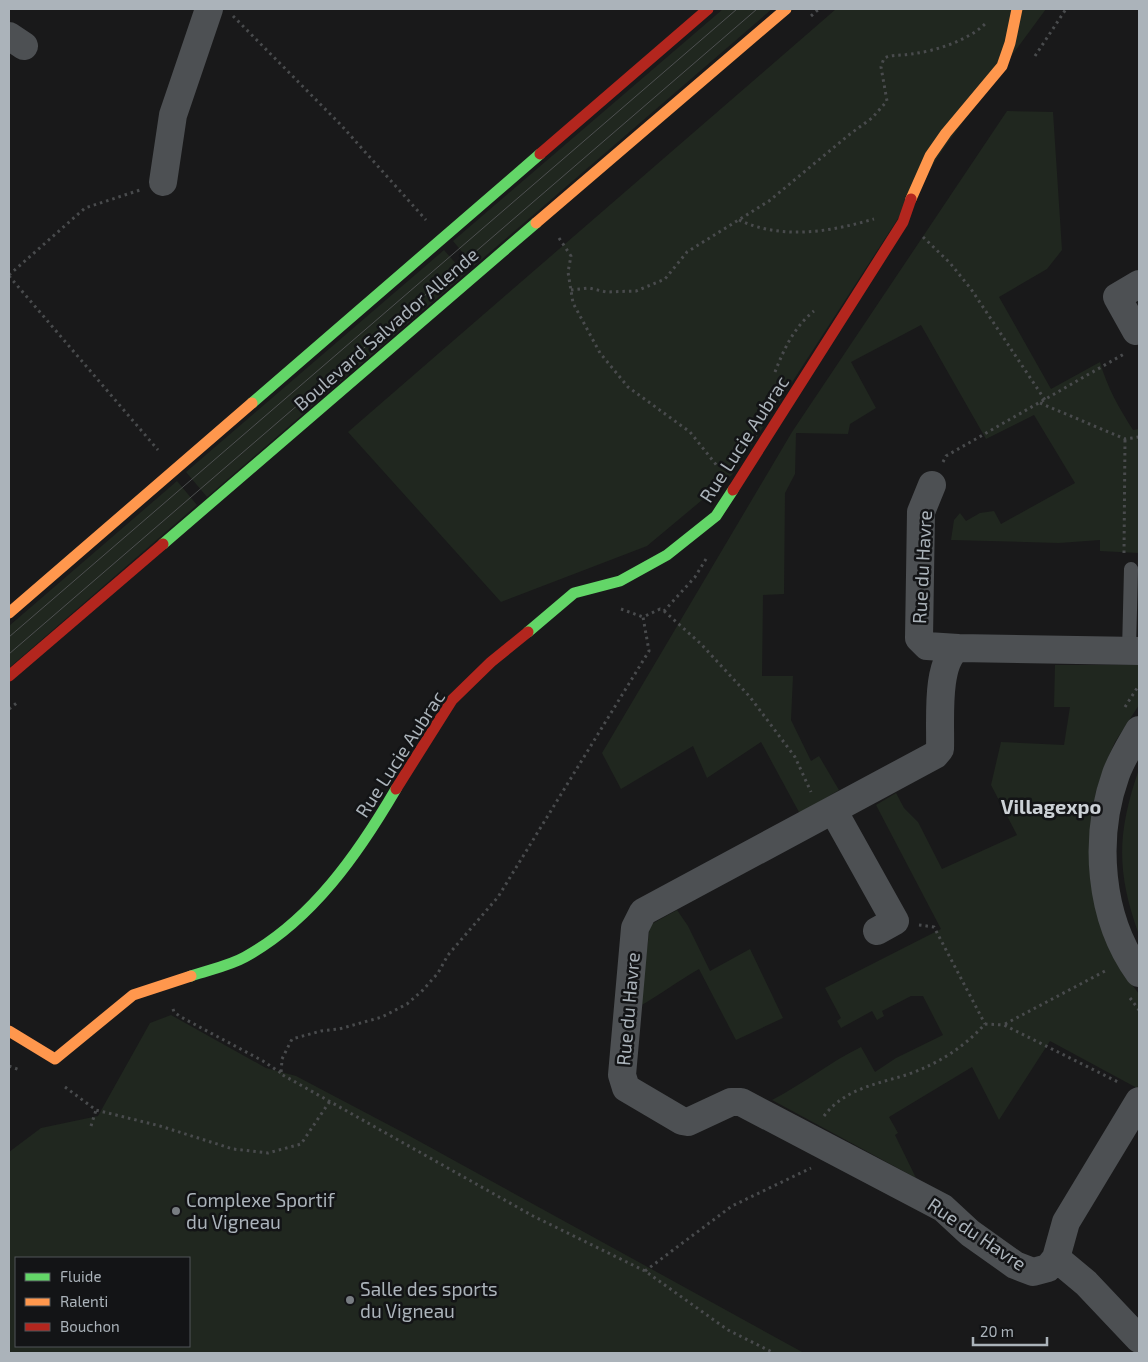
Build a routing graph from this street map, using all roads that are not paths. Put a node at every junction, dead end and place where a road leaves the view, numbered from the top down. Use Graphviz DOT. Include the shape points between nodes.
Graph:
graph roads {
  1 [pos="209,9"];
  2 [pos="708,9"];
  3 [pos="786,9"];
  4 [pos="1015,12"];
  5 [pos="163,182"];
  6 [pos="1139,284"];
  7 [pos="1138,330"];
  8 [pos="932,485"];
  9 [pos="1131,569"];
  10 [pos="9,613"];
  11 [pos="958,648"];
  12 [pos="1134,651"];
  13 [pos="9,676"];
  14 [pos="1139,730"];
  15 [pos="828,812"];
  16 [pos="886,926"];
  17 [pos="1139,973"];
  18 [pos="9,1031"];
  19 [pos="1131,1093"];
  20 [pos="1056,1258"];
  21 [pos="1139,1339"];
  1 -- 5 [label="street" via="173,115"];
  2 -- 10 [label="street, Boulevard Salvador Allende"];
  3 -- 13 [label="street, Boulevard Salvador Allende"];
  4 -- 18 [label="street, Rue Lucie Aubrac" via="1002,66 930,156 903,222 716,516 667,555 620,581 574,593 491,662 452,700 368,837 334,880 289,927 244,958 133,996 55,1059"];
  6 -- 7 [label="street" via="1117,297"];
  8 -- 11 [label="street, Rue du Havre" via="921,512 919,638 928,646"];
  9 -- 12 [label="lane"];
  11 -- 12 [label="street, Rue du Havre"];
  11 -- 15 [label="street, Rue du Havre" via="951,652 943,670 940,749 929,760"];
  14 -- 17 [label="street" via="1124,756 1110,794 1103,859 1111,916 1125,951"];
  15 -- 16 [label="street"];
  15 -- 20 [label="street, Rue du Havre" via="643,912 635,928 622,1075 626,1088 688,1122 731,1102 741,1102 943,1208 970,1233 1015,1265 1041,1272"];
  19 -- 20 [label="street, Rue du Havre" via="1066,1222"];
  20 -- 21 [label="street, Rue du Havre" via="1086,1283"];
}
